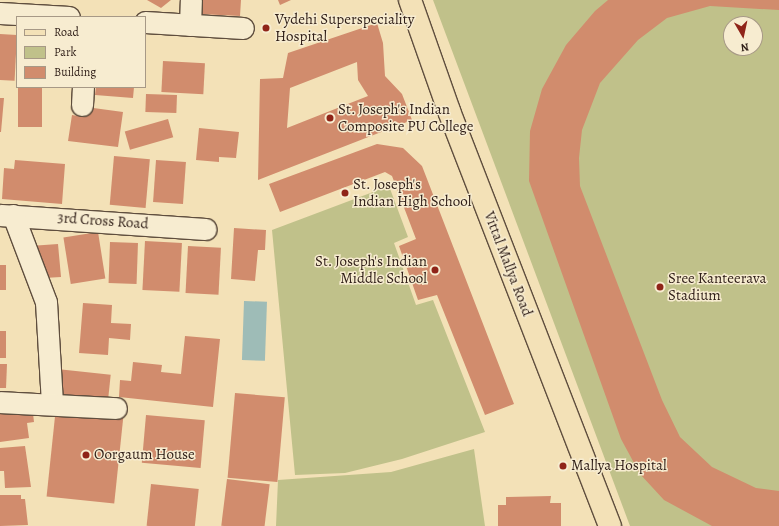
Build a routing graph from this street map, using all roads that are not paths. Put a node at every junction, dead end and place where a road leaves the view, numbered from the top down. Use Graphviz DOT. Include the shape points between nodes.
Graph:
graph roads {
  1 [pos="191,0"];
  2 [pos="410,0"];
  3 [pos="0,13"];
  4 [pos="52,16"];
  5 [pos="146,22"];
  6 [pos="190,24"];
  7 [pos="243,28"];
  8 [pos="6,215"];
  9 [pos="206,229"];
  10 [pos="0,402"];
  11 [pos="52,403"];
  12 [pos="116,408"];
  13 [pos="610,526"];
  1 -- 6 [label="street"];
  2 -- 13 [label="main road, Vittal Mallya Road" via="448,111"];
  3 -- 4 [label="street"];
  5 -- 6 [label="street"];
  6 -- 7 [label="street"];
  8 -- 9 [label="street, 3rd Cross Road"];
  8 -- 11 [label="street" via="46,302"];
  10 -- 11 [label="street"];
  11 -- 12 [label="street"];
}
